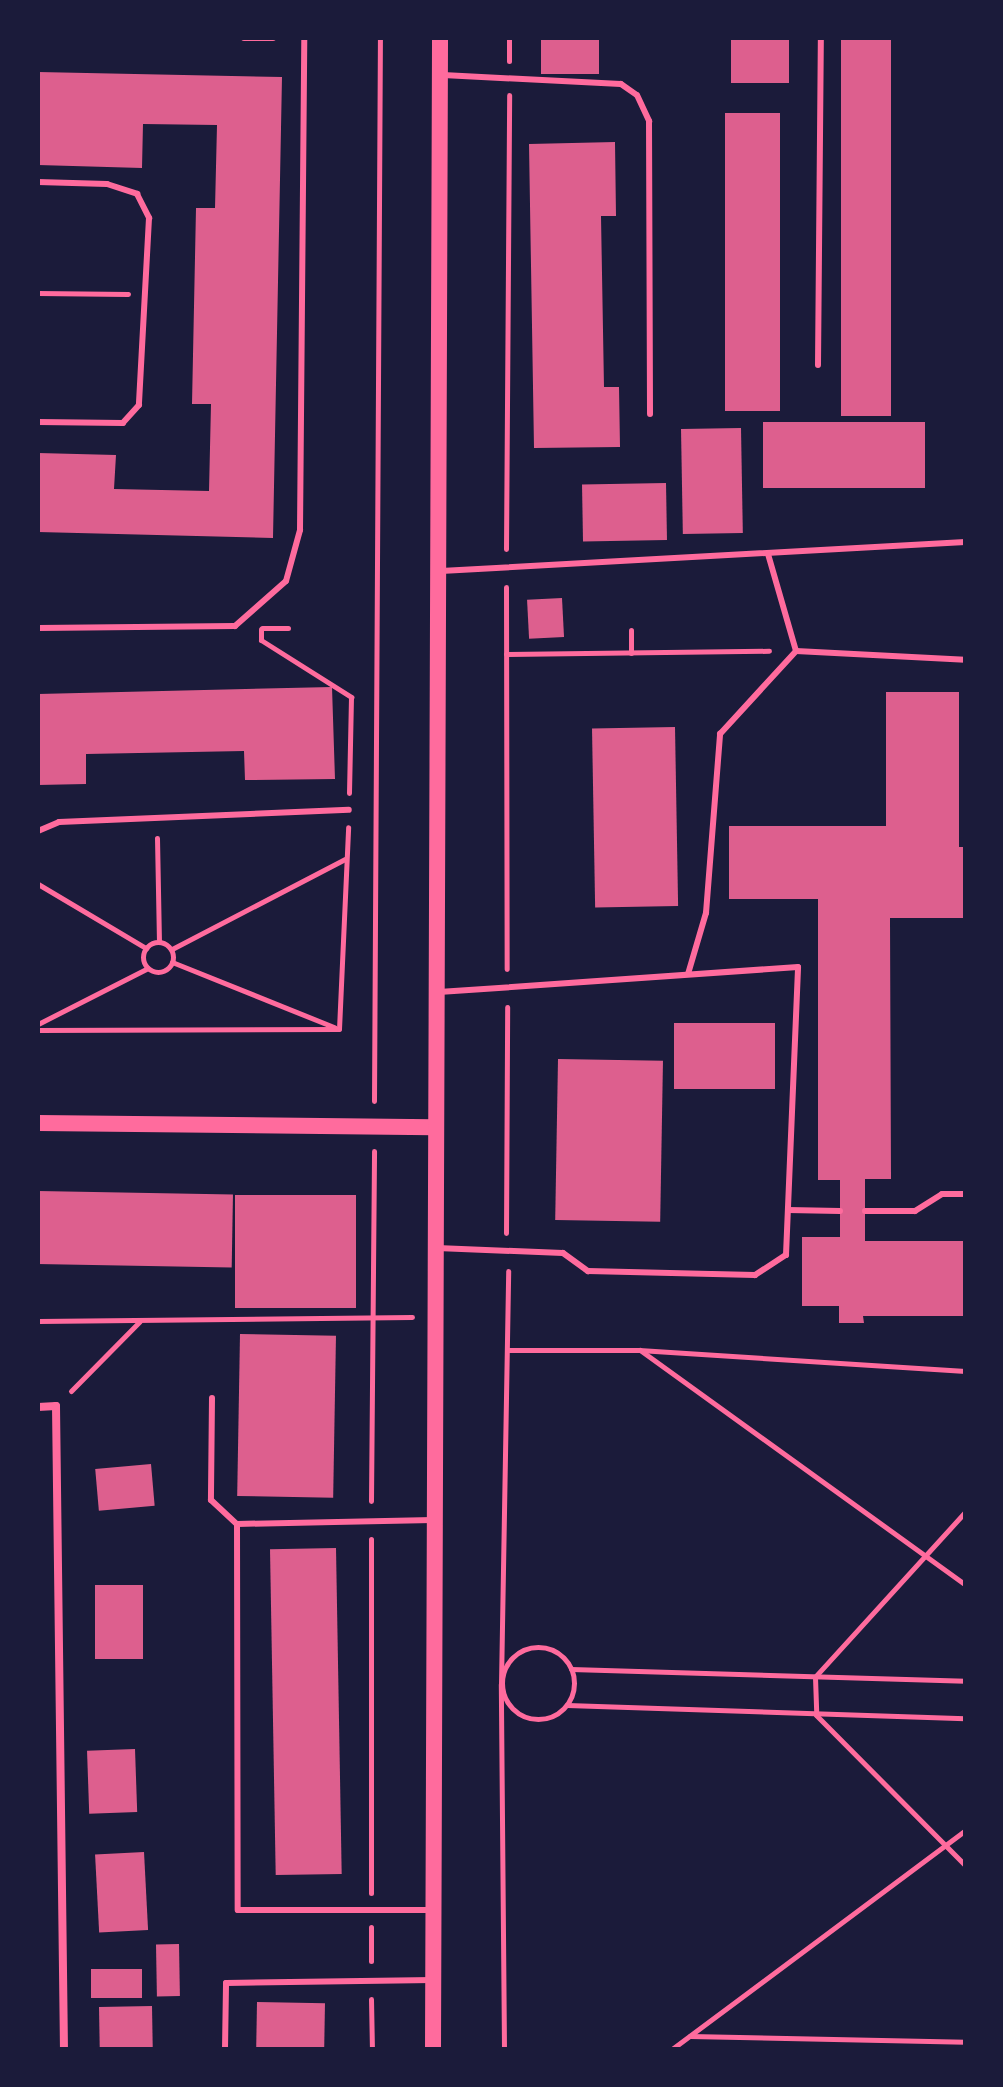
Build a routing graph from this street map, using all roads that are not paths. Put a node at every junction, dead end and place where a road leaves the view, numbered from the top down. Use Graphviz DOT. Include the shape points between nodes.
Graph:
graph roads {
  1 [pos="244,38"];
  2 [pos="273,38"];
  3 [pos="304,38"];
  4 [pos="440,38"];
  5 [pos="821,38"];
  6 [pos="440,75"];
  7 [pos="38,182"];
  8 [pos="818,365"];
  9 [pos="650,414"];
  10 [pos="38,422"];
  11 [pos="965,542"];
  12 [pos="768,554"];
  13 [pos="435,572"];
  14 [pos="38,628"];
  15 [pos="796,651"];
  16 [pos="965,660"];
  17 [pos="349,810"];
  18 [pos="38,831"];
  19 [pos="688,974"];
  20 [pos="434,992"];
  21 [pos="38,1123"];
  22 [pos="433,1127"];
  23 [pos="965,1194"];
  24 [pos="788,1210"];
  25 [pos="840,1211"];
  26 [pos="865,1211"];
  27 [pos="434,1248"];
  28 [pos="212,1398"];
  29 [pos="38,1407"];
  30 [pos="433,1520"];
  31 [pos="237,1524"];
  32 [pos="433,1910"];
  33 [pos="433,1980"];
  34 [pos="64,2049"];
  35 [pos="225,2049"];
  36 [pos="433,2049"];
  1 -- 2 [label="lane"];
  3 -- 14 [label="lane" via="300,530 286,581 235,626"];
  4 -- 6 [label="main road"];
  5 -- 8 [label="lane"];
  6 -- 9 [label="lane" via="621,84 637,95 649,121"];
  6 -- 13 [label="main road"];
  7 -- 10 [label="lane" via="107,184 137,194 149,218 139,405 123,423"];
  11 -- 12 [label="lane"];
  12 -- 13 [label="lane"];
  12 -- 15 [label="lane"];
  13 -- 20 [label="main road"];
  15 -- 16 [label="lane"];
  15 -- 19 [label="lane" via="720,734 706,913"];
  17 -- 18 [label="lane" via="59,822"];
  19 -- 20 [label="lane"];
  19 -- 24 [label="lane" via="798,967"];
  20 -- 22 [label="main road"];
  21 -- 22 [label="main road"];
  22 -- 27 [label="main road"];
  23 -- 26 [label="lane" via="942,1194 915,1211"];
  24 -- 25 [label="lane"];
  24 -- 27 [label="lane" via="786,1255 755,1275 588,1271 563,1253"];
  27 -- 30 [label="main road"];
  28 -- 31 [label="lane" via="211,1500"];
  29 -- 34 [label="street" via="56,1406"];
  30 -- 31 [label="lane"];
  30 -- 32 [label="main road"];
  31 -- 32 [label="lane" via="238,1910"];
  32 -- 33 [label="main road"];
  33 -- 35 [label="lane" via="226,1983"];
  33 -- 36 [label="main road"];
}
